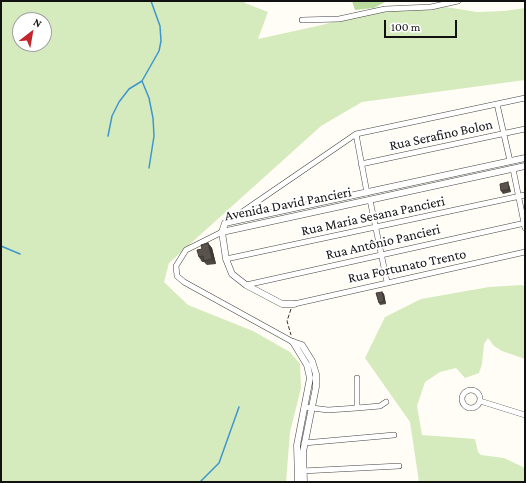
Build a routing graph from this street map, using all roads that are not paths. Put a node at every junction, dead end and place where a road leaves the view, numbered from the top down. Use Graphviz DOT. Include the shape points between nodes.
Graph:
graph roads {
  1 [pos="458,1"];
  2 [pos="302,20"];
  3 [pos="525,98"];
  4 [pos="497,104"];
  5 [pos="525,129"];
  6 [pos="356,134"];
  7 [pos="504,134"];
  8 [pos="525,158"];
  9 [pos="510,162"];
  10 [pos="361,164"];
  11 [pos="525,166"];
  12 [pos="513,169"];
  13 [pos="367,193"];
  14 [pos="525,195"];
  15 [pos="518,196"];
  16 [pos="370,200"];
  17 [pos="227,223"];
  18 [pos="525,225"];
  19 [pos="376,227"];
  20 [pos="222,232"];
  21 [pos="525,252"];
  22 [pos="381,254"];
  23 [pos="226,260"];
  24 [pos="388,282"];
  25 [pos="246,285"];
  26 [pos="294,304"];
  27 [pos="293,342"];
  28 [pos="357,378"];
  29 [pos="480,401"];
  30 [pos="386,402"];
  31 [pos="304,407"];
  32 [pos="357,408"];
  33 [pos="311,409"];
  34 [pos="525,415"];
  35 [pos="394,435"];
  36 [pos="304,443"];
  37 [pos="399,466"];
  38 [pos="297,470"];
  39 [pos="303,471"];
  40 [pos="298,482"];
  41 [pos="304,482"];
  1 -- 2 [label="street" via="430,7 385,9 339,19"];
  3 -- 4 [label="street"];
  4 -- 6 [label="street"];
  4 -- 7 [label="street"];
  5 -- 7 [label="street, Rua Serafino Bolon"];
  6 -- 10 [label="street"];
  6 -- 17 [label="street"];
  7 -- 9 [label="street"];
  7 -- 10 [label="street, Rua Serafino Bolon"];
  8 -- 9 [label="street, Avenida David Pancieri"];
  9 -- 13 [label="street, Avenida David Pancieri"];
  10 -- 13 [label="street"];
  11 -- 12 [label="street, Avenida David Pancieri"];
  12 -- 15 [label="street"];
  12 -- 16 [label="street, Avenida David Pancieri"];
  13 -- 17 [label="street, Avenida David Pancieri"];
  14 -- 15 [label="street, Rua Maria Sesana Pancieri"];
  15 -- 18 [label="street"];
  15 -- 19 [label="street, Rua Maria Sesana Pancieri"];
  16 -- 19 [label="street"];
  16 -- 20 [label="street, Avenida David Pancieri"];
  17 -- 20 [label="street, Avenida David Pancieri" via="223,226"];
  18 -- 22 [label="street, Rua Antônio Pancieri"];
  19 -- 22 [label="street"];
  19 -- 23 [label="street, Rua Maria Sesana Pancieri"];
  20 -- 23 [label="street"];
  20 -- 27 [label="street" via="186,250 176,266 177,276"];
  21 -- 24 [label="street, Rua Fortunato Trento"];
  22 -- 24 [label="street"];
  22 -- 25 [label="street, Rua Antônio Pancieri"];
  23 -- 25 [label="street" via="232,274"];
  24 -- 26 [label="street, Rua Fortunato Trento"];
  25 -- 26 [label="street" via="282,304"];
  27 -- 31 [label="street" via="309,372 309,387"];
  27 -- 33 [label="street" via="302,345 312,361 316,374"];
  28 -- 32 [label="street"];
  29 -- 34 [label="street"];
  30 -- 32 [label="street" via="380,406"];
  31 -- 33 [label="street"];
  31 -- 38 [label="street" via="297,445"];
  32 -- 33 [label="street"];
  33 -- 36 [label="street"];
  35 -- 36 [label="street"];
  36 -- 39 [label="street"];
  37 -- 39 [label="street"];
  38 -- 39 [label="street"];
  38 -- 40 [label="street"];
  39 -- 41 [label="street"];
}
